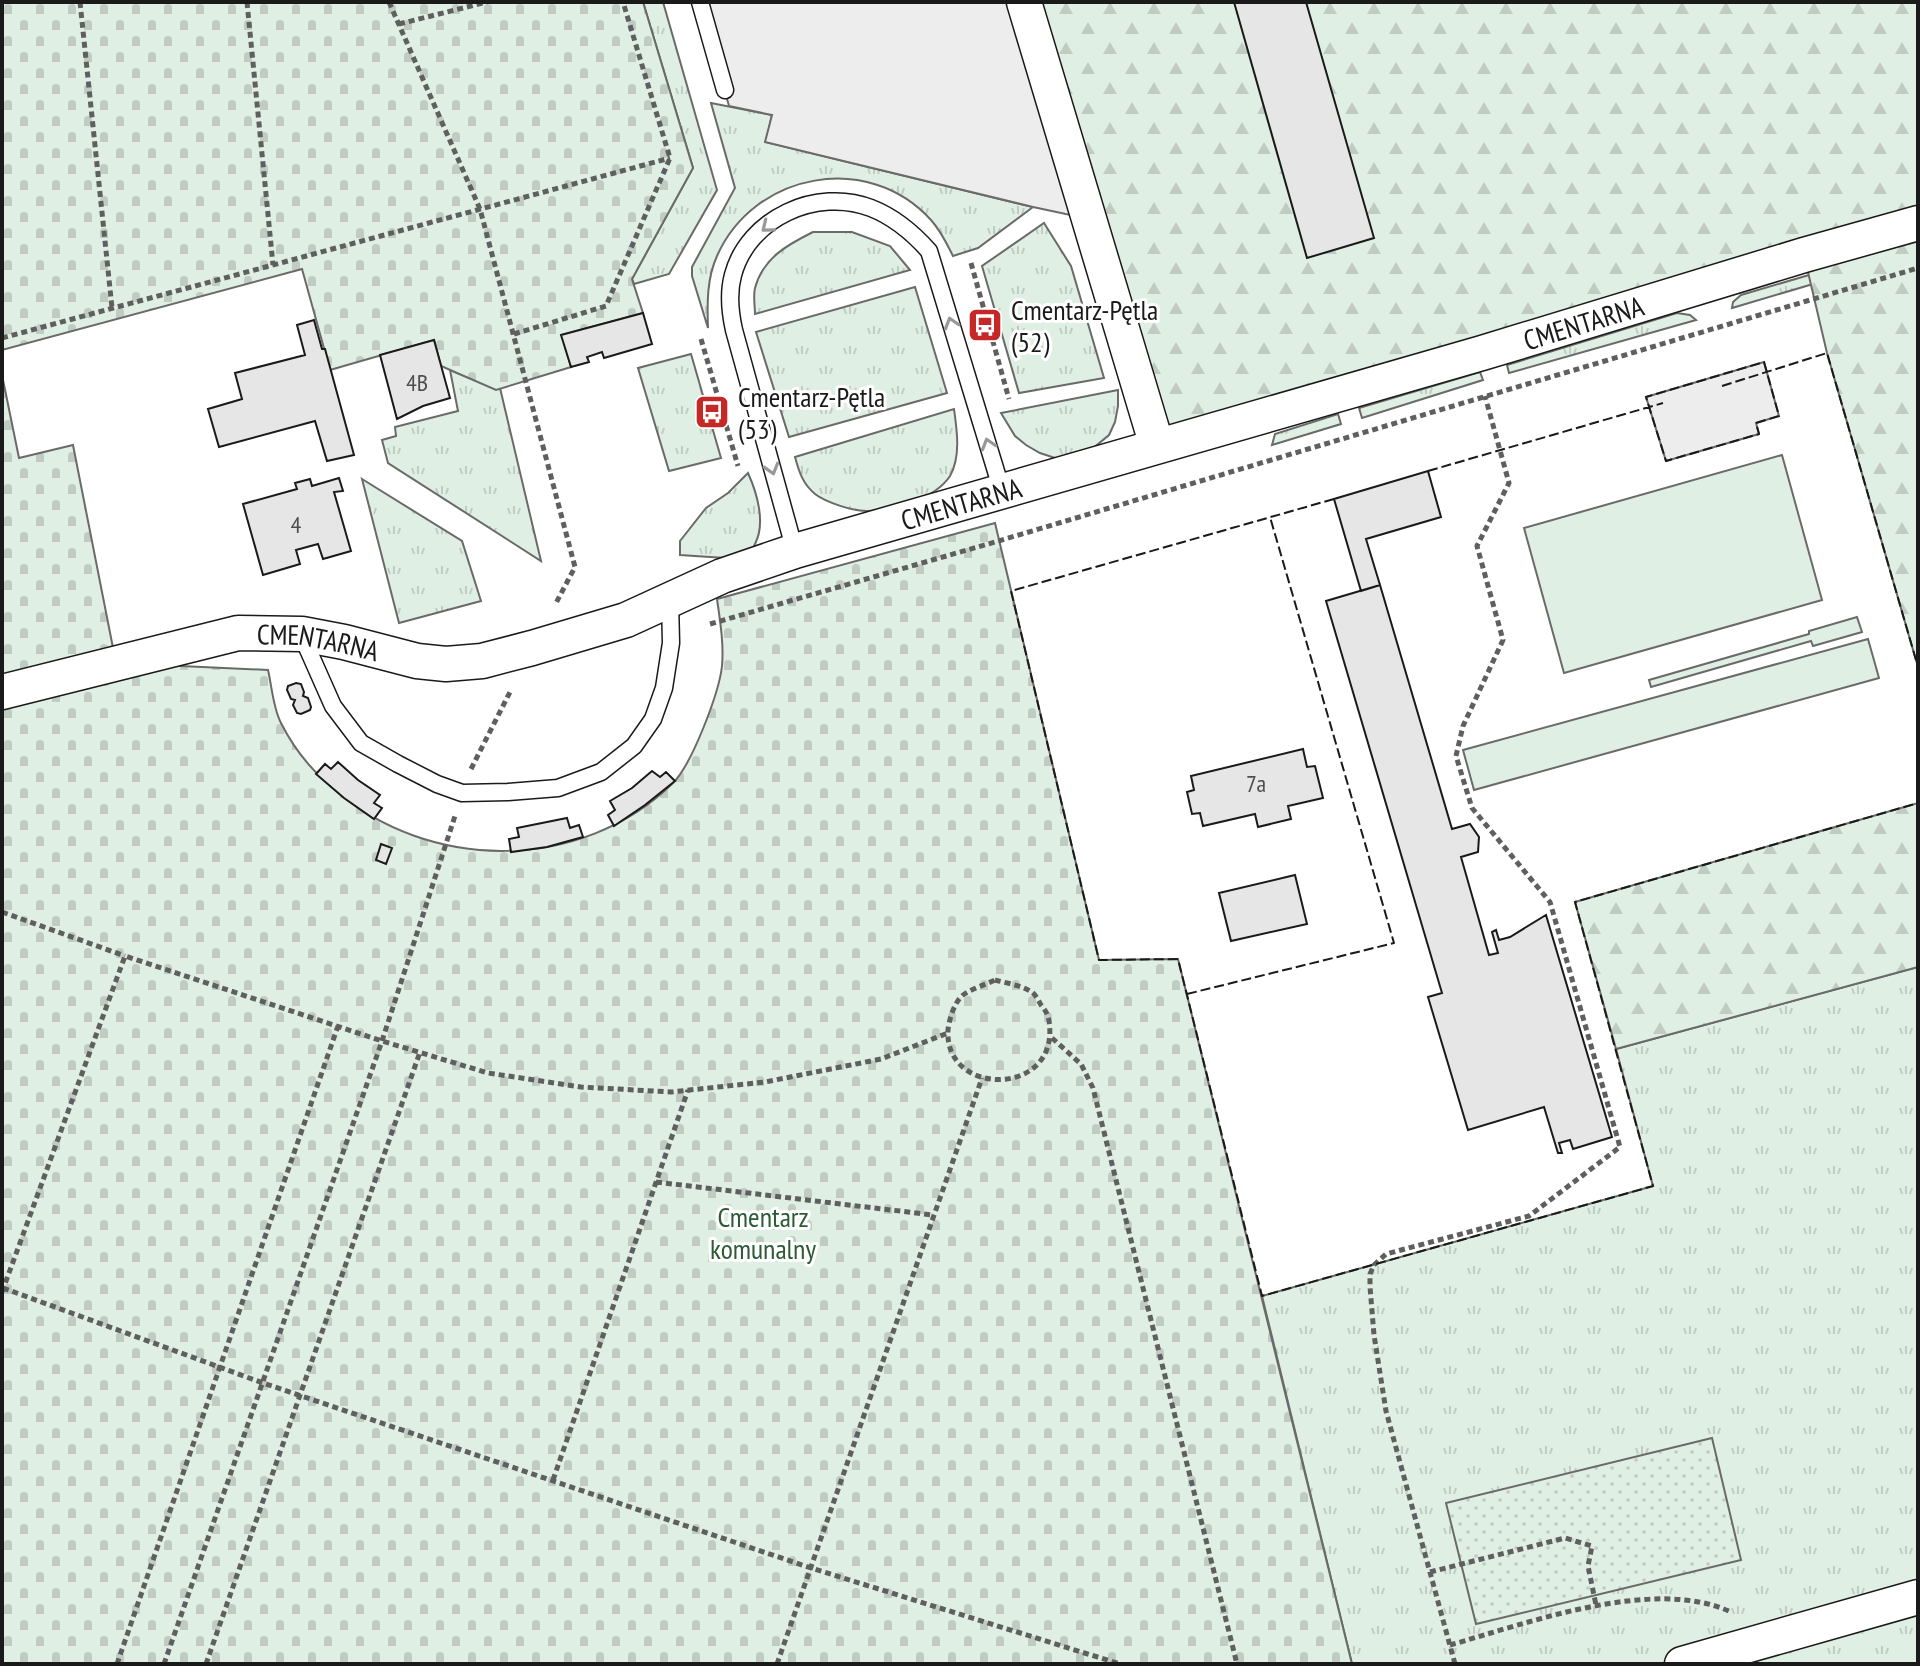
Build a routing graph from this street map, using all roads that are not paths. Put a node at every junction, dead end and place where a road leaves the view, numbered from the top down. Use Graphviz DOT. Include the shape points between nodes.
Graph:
graph roads {
  1 [pos="700,2"];
  2 [pos="1024,2"];
  3 [pos="725,90"];
  4 [pos="1918,223"];
  5 [pos="1157,446"];
  6 [pos="1002,491"];
  7 [pos="795,551"];
  8 [pos="670,601"];
  9 [pos="302,634"];
  10 [pos="2,692"];
  11 [pos="1918,1597"];
  12 [pos="1682,1664"];
  1 -- 3 [label="lane"];
  2 -- 5 [label="street"];
  4 -- 5 [label="street, CMENTARNA"];
  5 -- 6 [label="street, CMENTARNA"];
  6 -- 7 [label="street, CMENTARNA"];
  6 -- 7 [label="lane, one-way" via="929,251 914,233 870,208 815,202 787,211 760,230 742,254 730,298 733,327"];
  7 -- 8 [label="street, CMENTARNA"];
  8 -- 9 [label="street, CMENTARNA" via="626,620 482,661 417,661"];
  8 -- 9 [label="lane" via="671,643 653,719 634,746 601,772 558,788 462,793 361,743 333,706"];
  9 -- 10 [label="street, CMENTARNA" via="238,633"];
  11 -- 12 [label="street"];
}
